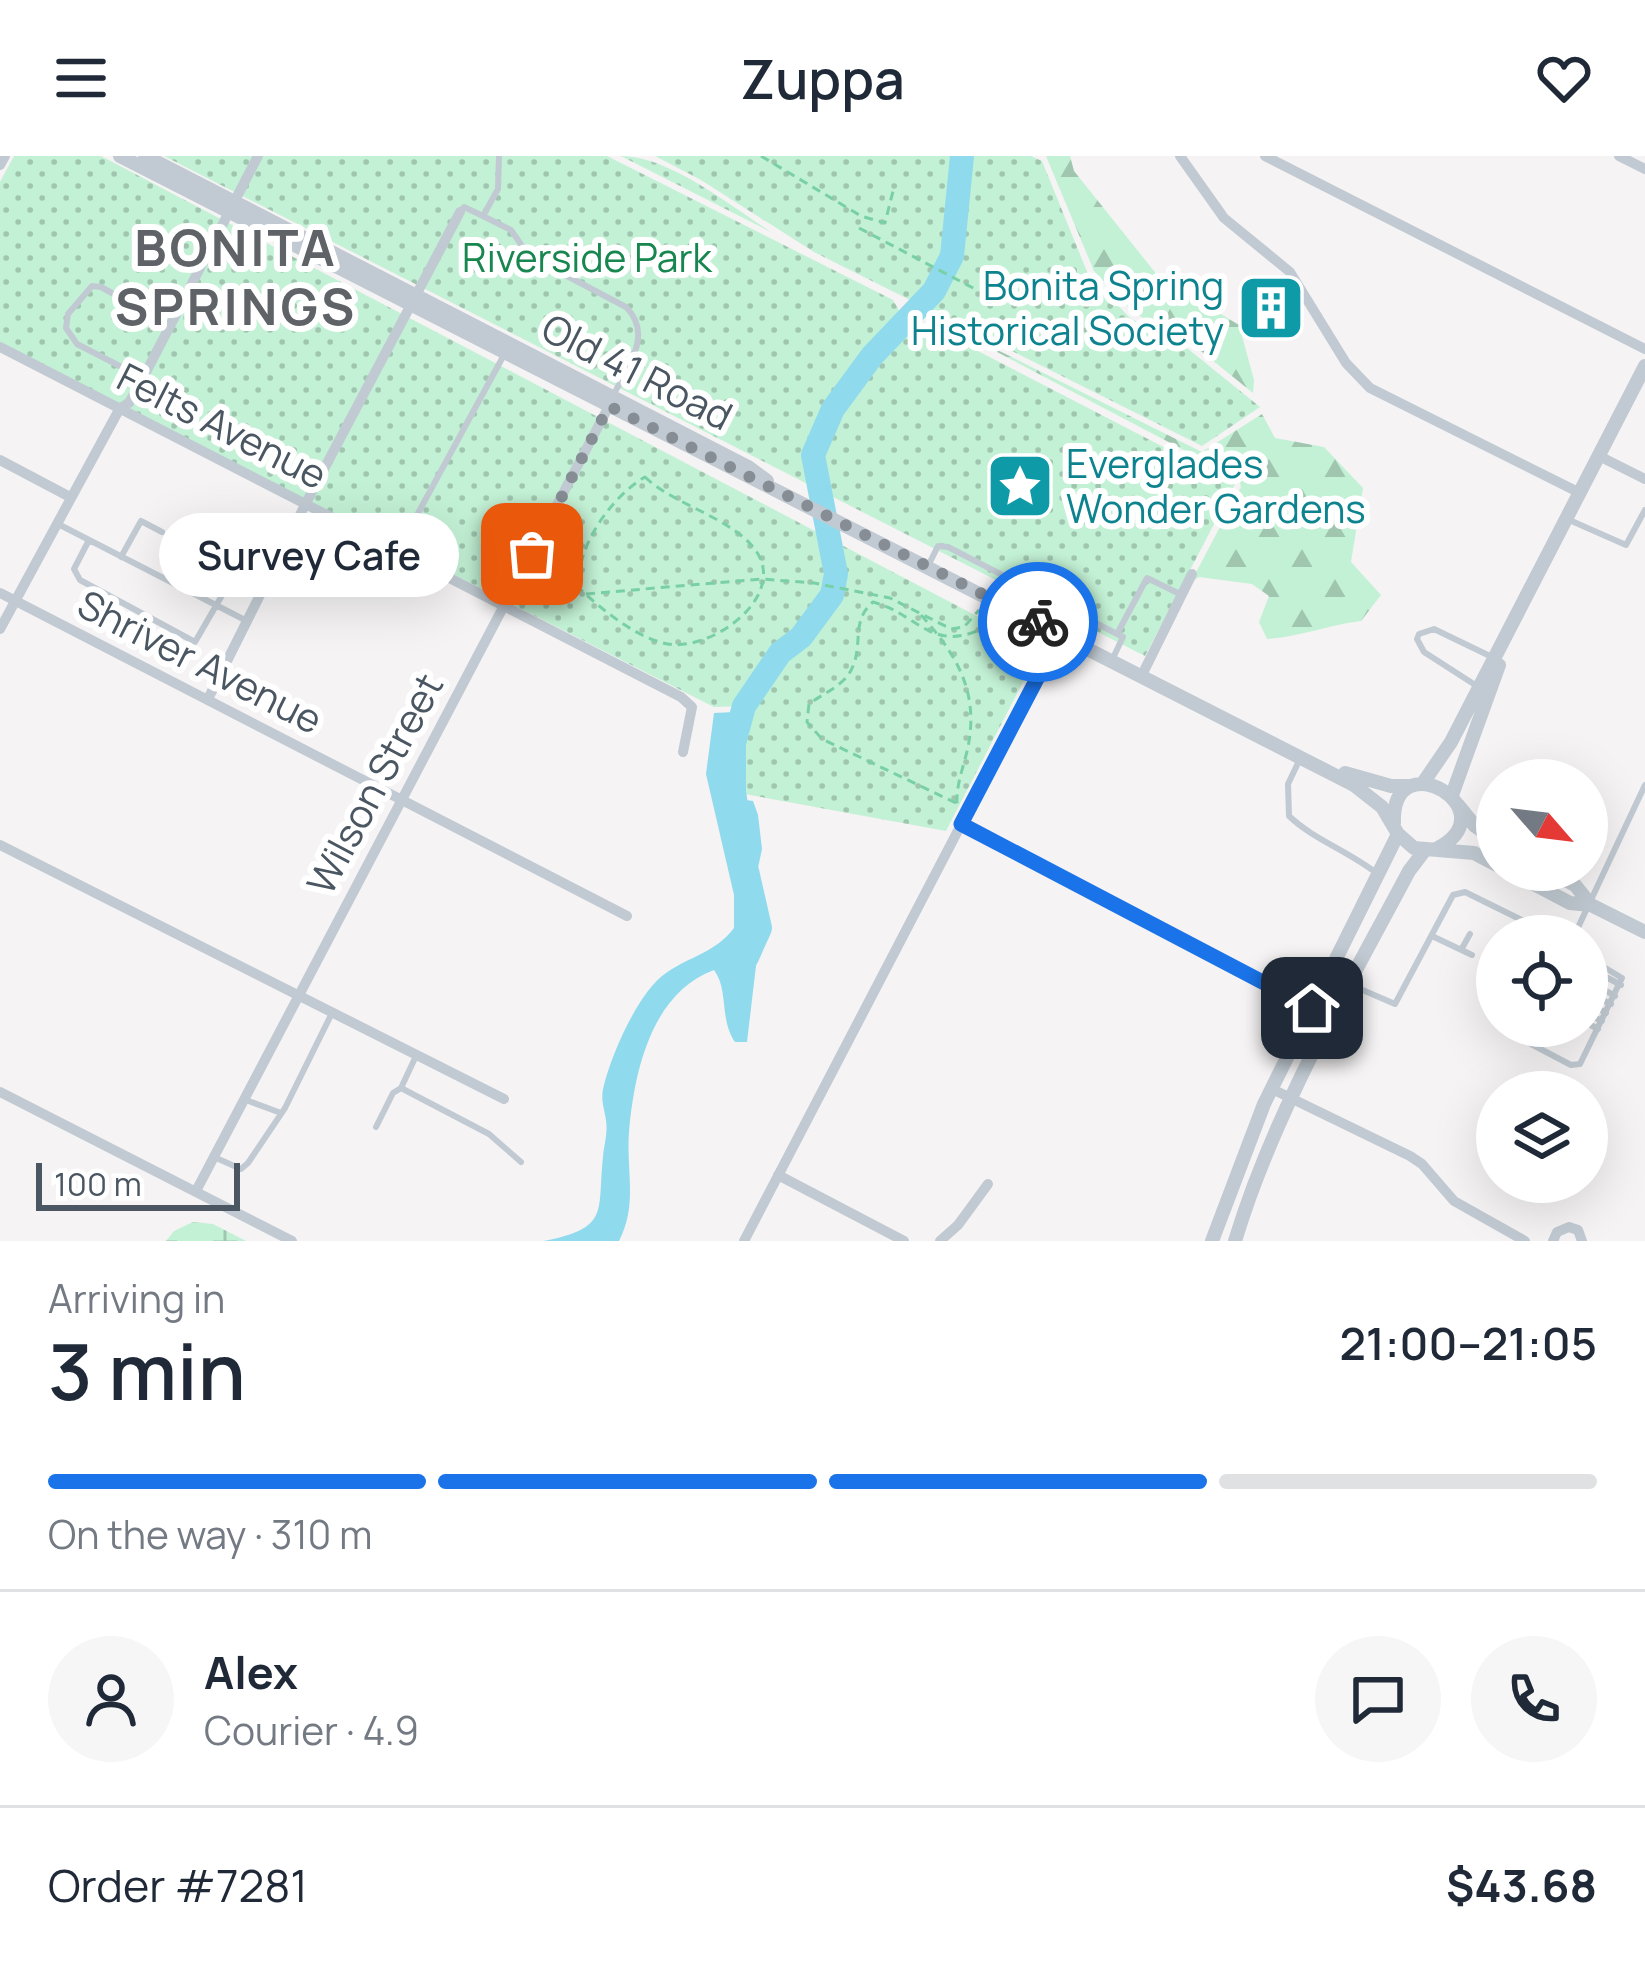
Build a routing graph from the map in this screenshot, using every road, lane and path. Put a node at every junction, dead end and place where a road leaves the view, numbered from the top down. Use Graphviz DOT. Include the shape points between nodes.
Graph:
graph roads {
  1 [pos="5,156"];
  2 [pos="120,156"];
  3 [pos="258,156"];
  4 [pos="499,156"];
  5 [pos="761,156"];
  6 [pos="1180,156"];
  7 [pos="1265,156"];
  8 [pos="1619,156"];
  9 [pos="148,157"];
  10 [pos="0,165"];
  11 [pos="1645,169"];
  12 [pos="894,187"];
  13 [pos="233,206"];
  14 [pos="460,212"];
  15 [pos="483,216"];
  16 [pos="859,228"];
  17 [pos="977,290"];
  18 [pos="414,299"];
  19 [pos="170,325"];
  20 [pos="0,347"];
  21 [pos="1645,349"];
  22 [pos="505,353"];
  23 [pos="1645,366"];
  24 [pos="143,378"];
  25 [pos="611,401"];
  26 [pos="119,408"];
  27 [pos="1599,456"];
  28 [pos="0,460"];
  29 [pos="1645,479"];
  30 [pos="1580,493"];
  31 [pos="70,497"];
  32 [pos="306,503"];
  33 [pos="1645,510"];
  34 [pos="1567,519"];
  35 [pos="56,523"];
  36 [pos="162,532"];
  37 [pos="89,540"];
  38 [pos="178,541"];
  39 [pos="194,551"];
  40 [pos="398,551"];
  41 [pos="122,557"];
  42 [pos="928,566"];
  43 [pos="1192,574"];
  44 [pos="761,579"];
  45 [pos="177,585"];
  46 [pos="0,593"];
  47 [pos="585,594"];
  48 [pos="1182,595"];
  49 [pos="994,599"];
  50 [pos="16,601"];
  51 [pos="217,606"];
  52 [pos="505,606"];
  53 [pos="979,610"];
  54 [pos="920,613"];
  55 [pos="247,621"];
  56 [pos="0,629"];
  57 [pos="1061,633"];
  58 [pos="1118,634"];
  59 [pos="1112,660"];
  60 [pos="1498,660"];
  61 [pos="1142,675"];
  62 [pos="1484,690"];
  63 [pos="208,699"];
  64 [pos="682,752"];
  65 [pos="1301,758"];
  66 [pos="1418,785"];
  67 [pos="1645,785"];
  68 [pos="1455,800"];
  69 [pos="401,801"];
  70 [pos="963,806"];
  71 [pos="961,824"];
  72 [pos="1476,827"];
  73 [pos="1396,829"];
  74 [pos="0,845"];
  75 [pos="1430,849"];
  76 [pos="1476,854"];
  77 [pos="1378,874"];
  78 [pos="1547,891"];
  79 [pos="1580,891"];
  80 [pos="1486,903"];
  81 [pos="1591,905"];
  82 [pos="1481,912"];
  83 [pos="1505,912"];
  84 [pos="1504,915"];
  85 [pos="1511,915"];
  86 [pos="1586,915"];
  87 [pos="627,916"];
  88 [pos="1645,932"];
  89 [pos="1470,934"];
  90 [pos="1432,936"];
  91 [pos="1461,950"];
  92 [pos="1472,955"];
  93 [pos="1608,968"];
  94 [pos="1608,978"];
  95 [pos="1351,985"];
  96 [pos="1621,985"];
  97 [pos="298,995"];
  98 [pos="1611,1004"];
  99 [pos="1312,1008"];
  100 [pos="1608,1010"];
  101 [pos="332,1012"];
  102 [pos="1333,1018"];
  103 [pos="1538,1047"];
  104 [pos="1587,1047"];
  105 [pos="416,1056"];
  106 [pos="401,1088"];
  107 [pos="1272,1089"];
  108 [pos="0,1092"];
  109 [pos="244,1099"];
  110 [pos="504,1099"];
  111 [pos="1292,1099"];
  112 [pos="281,1113"];
  113 [pos="376,1127"];
  114 [pos="214,1157"];
  115 [pos="521,1162"];
  116 [pos="778,1174"];
  117 [pos="988,1184"];
  118 [pos="196,1191"];
  119 [pos="292,1241"];
  120 [pos="744,1241"];
  121 [pos="904,1241"];
  122 [pos="940,1241"];
  123 [pos="1212,1241"];
  124 [pos="1235,1241"];
  125 [pos="1526,1241"];
  126 [pos="1553,1241"];
  127 [pos="1582,1241"];
  1 -- 10 [label="street"];
  2 -- 13 [label="street, Old 41 Road"];
  3 -- 13 [label="street"];
  4 -- 15 [label="lane" via="498,189"];
  5 -- 12 [label="path" via="885,223"];
  6 -- 30 [label="street" via="1224,218 1290,272 1370,388"];
  7 -- 21 [label="street"];
  8 -- 11 [label="street"];
  9 -- 13 [label="street, Old 41 Road"];
  13 -- 18 [label="street, Old 41 Road"];
  13 -- 19 [label="street"];
  14 -- 15 [label="lane"];
  14 -- 18 [label="street"];
  15 -- 25 [label="lane" via="511,230 529,256 635,316 640,337"];
  16 -- 17 [label="path"];
  18 -- 22 [label="street, Old 41 Road"];
  18 -- 25 [label="street, Old 41 Road"];
  18 -- 32 [label="street"];
  19 -- 24 [label="street"];
  19 -- 24 [label="lane" via="92,286 68,314 76,344"];
  20 -- 26 [label="street, Felts Avenue"];
  22 -- 25 [label="street, Old 41 Road"];
  22 -- 40 [label="lane"];
  23 -- 27 [label="street"];
  24 -- 26 [label="street"];
  25 -- 42 [label="street, Old 41 Road" via="743,477"];
  25 -- 52 [label="street, Wilson Street"];
  26 -- 31 [label="street"];
  26 -- 32 [label="street, Felts Avenue"];
  27 -- 29 [label="street"];
  27 -- 30 [label="street"];
  28 -- 31 [label="street"];
  30 -- 34 [label="street"];
  31 -- 35 [label="street"];
  32 -- 40 [label="street, Felts Avenue"];
  32 -- 55 [label="street"];
  33 -- 34 [label="lane" via="1626,544"];
  34 -- 60 [label="street"];
  35 -- 37 [label="lane"];
  35 -- 50 [label="street"];
  36 -- 41 [label="lane" via="141,521"];
  37 -- 41 [label="lane"];
  37 -- 51 [label="lane" via="74,574 179,637 200,638"];
  38 -- 39 [label="lane"];
  39 -- 45 [label="lane"];
  39 -- 51 [label="lane" via="228,571"];
  40 -- 52 [label="street, Felts Avenue"];
  41 -- 45 [label="lane"];
  42 -- 49 [label="street, Old 41 Road"];
  42 -- 58 [label="lane" via="938,546 948,547"];
  43 -- 48 [label="street"];
  44 -- 47 [label="path"];
  44 -- 47 [label="path" via="728,631 690,646 638,632"];
  44 -- 47 [label="path" via="762,561 741,535 645,477 628,487 592,537 578,573"];
  44 -- 54 [label="path" via="858,589"];
  45 -- 51 [label="lane"];
  46 -- 50 [label="street, Shriver Avenue"];
  48 -- 58 [label="lane" via="1147,578"];
  48 -- 61 [label="street"];
  49 -- 57 [label="street, Old 41 Road"];
  49 -- 70 [label="path" via="977,631 954,640 873,602 862,611 853,668 809,704 807,722 822,739"];
  50 -- 56 [label="street"];
  50 -- 63 [label="street, Shriver Avenue"];
  51 -- 55 [label="lane"];
  52 -- 64 [label="street, Felts Avenue" via="681,697 692,707"];
  52 -- 69 [label="street, Wilson Street"];
  53 -- 54 [label="path" via="951,629"];
  54 -- 70 [label="path" via="951,652 971,698"];
  55 -- 63 [label="street"];
  57 -- 59 [label="street, Old 41 Road"];
  57 -- 70 [label="street"];
  58 -- 59 [label="lane"];
  59 -- 61 [label="street, Old 41 Road"];
  60 -- 62 [label="street"];
  60 -- 62 [label="lane" via="1434,629 1419,634 1424,652"];
  61 -- 65 [label="street, Old 41 Road"];
  62 -- 66 [label="street"];
  62 -- 68 [label="street"];
  63 -- 69 [label="street, Shriver Avenue"];
  65 -- 66 [label="street, Old 41 Road" via="1391,786"];
  65 -- 73 [label="street, Old 41 Road" via="1354,785"];
  65 -- 77 [label="lane" via="1288,784 1289,815"];
  66 -- 68 [label="street" via="1444,788"];
  66 -- 73 [label="street" via="1396,802"];
  67 -- 81 [label="lane"];
  68 -- 72 [label="street"];
  68 -- 75 [label="street" via="1454,836"];
  69 -- 87 [label="street, Shriver Avenue"];
  69 -- 97 [label="street, Wilson Street"];
  70 -- 71 [label="street"];
  71 -- 99 [label="street"];
  71 -- 116 [label="street"];
  73 -- 75 [label="street" via="1414,848"];
  73 -- 77 [label="street"];
  74 -- 97 [label="street"];
  75 -- 76 [label="street"];
  75 -- 95 [label="street" via="1406,876"];
  77 -- 99 [label="street"];
  78 -- 81 [label="street"];
  79 -- 81 [label="street"];
  80 -- 82 [label="lane"];
  80 -- 83 [label="lane"];
  80 -- 90 [label="lane" via="1454,895"];
  81 -- 86 [label="lane"];
  81 -- 88 [label="street"];
  83 -- 84 [label="lane"];
  83 -- 85 [label="lane"];
  89 -- 91 [label="lane"];
  90 -- 91 [label="lane"];
  90 -- 95 [label="lane" via="1395,1004"];
  91 -- 92 [label="lane"];
  93 -- 96 [label="lane"];
  94 -- 96 [label="lane"];
  95 -- 102 [label="street"];
  96 -- 98 [label="lane"];
  97 -- 101 [label="street"];
  97 -- 109 [label="street, Wilson Street"];
  98 -- 98 [label="lane" via="1596,997"];
  98 -- 100 [label="lane"];
  99 -- 102 [label="street"];
  99 -- 107 [label="street"];
  101 -- 105 [label="street"];
  101 -- 112 [label="lane"];
  102 -- 111 [label="street"];
  103 -- 104 [label="lane" via="1576,1066"];
  105 -- 106 [label="lane"];
  105 -- 110 [label="street"];
  106 -- 113 [label="lane"];
  106 -- 115 [label="lane" via="489,1134"];
  107 -- 111 [label="street"];
  107 -- 123 [label="street"];
  108 -- 118 [label="street"];
  109 -- 112 [label="lane"];
  109 -- 114 [label="street, Wilson Street"];
  111 -- 124 [label="street"];
  111 -- 125 [label="street" via="1409,1156 1454,1201"];
  112 -- 114 [label="lane" via="241,1168"];
  114 -- 118 [label="street, Wilson Street"];
  116 -- 120 [label="street"];
  116 -- 121 [label="street"];
  117 -- 122 [label="street"];
  118 -- 119 [label="street"];
  126 -- 127 [label="street" via="1569,1226"];
}
